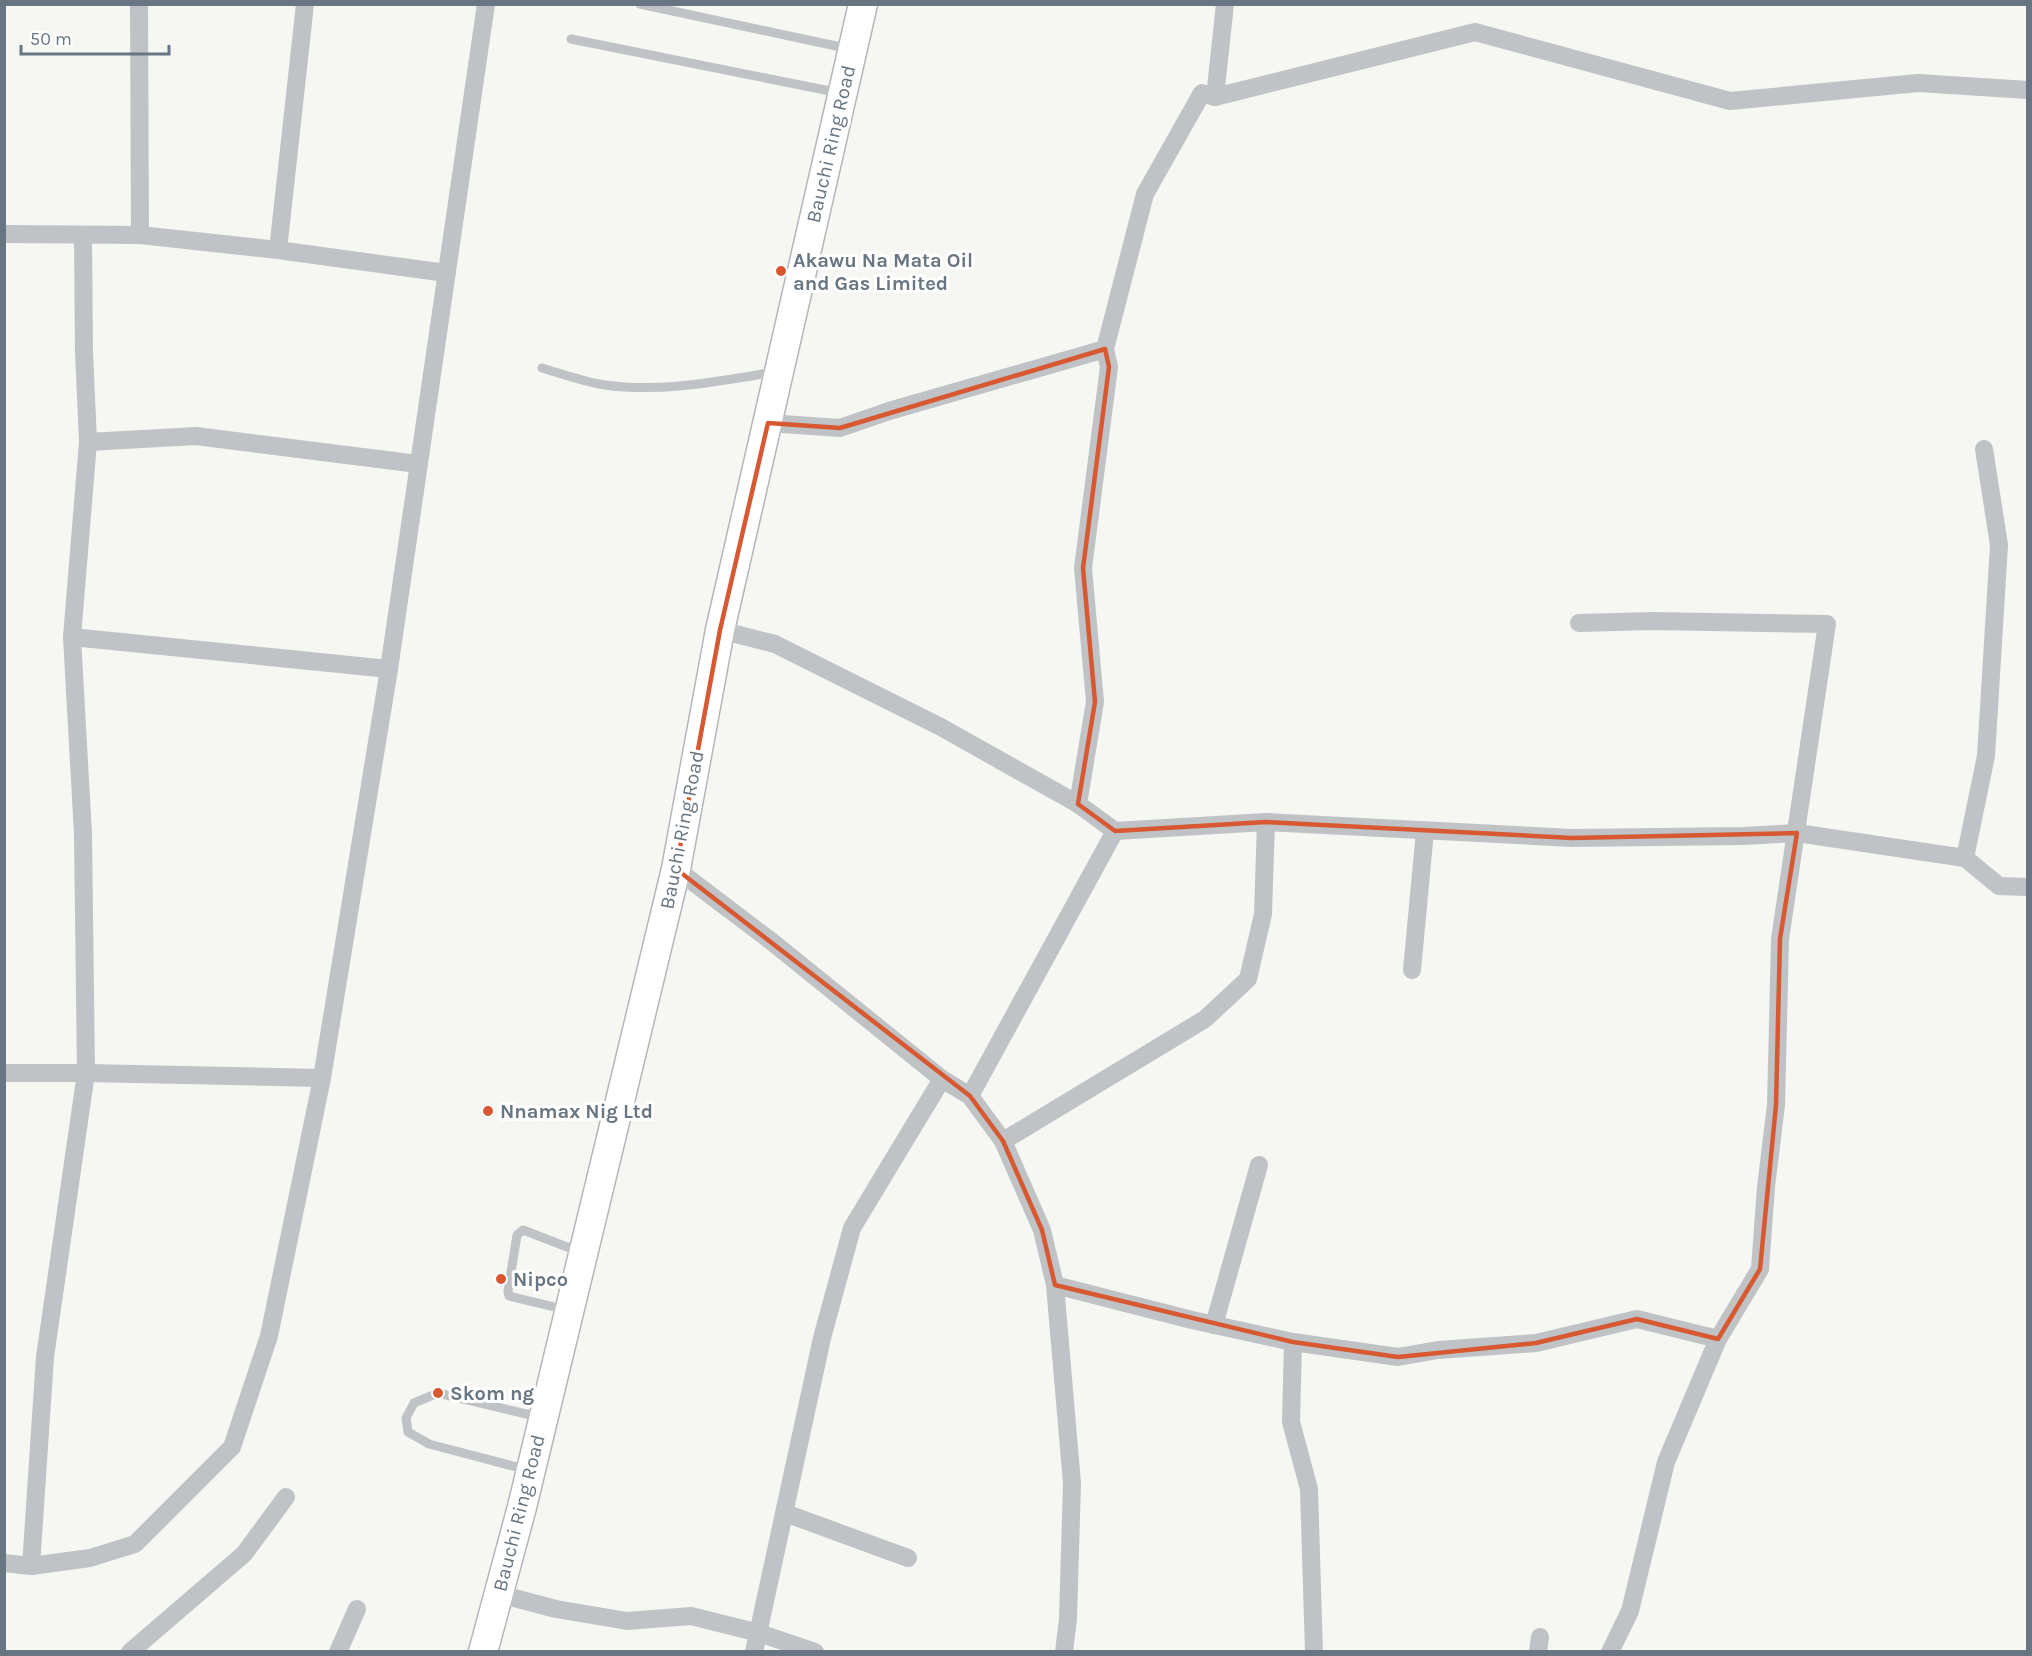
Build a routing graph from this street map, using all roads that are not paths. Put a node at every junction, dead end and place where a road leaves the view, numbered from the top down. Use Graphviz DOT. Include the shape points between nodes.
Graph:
graph roads {
  1 [pos="139,4"];
  2 [pos="304,4"];
  3 [pos="486,4"];
  4 [pos="640,4"];
  5 [pos="863,4"];
  6 [pos="1225,4"];
  7 [pos="571,39"];
  8 [pos="852,50"];
  9 [pos="2028,90"];
  10 [pos="842,94"];
  11 [pos="1215,97"];
  12 [pos="4,234"];
  13 [pos="83,235"];
  14 [pos="140,235"];
  15 [pos="278,250"];
  16 [pos="446,273"];
  17 [pos="1105,349"];
  18 [pos="542,368"];
  19 [pos="781,371"];
  20 [pos="768,423"];
  21 [pos="88,442"];
  22 [pos="1984,449"];
  23 [pos="418,464"];
  24 [pos="1579,623"];
  25 [pos="720,630"];
  26 [pos="72,637"];
  27 [pos="389,669"];
  28 [pos="1078,804"];
  29 [pos="1266,822"];
  30 [pos="1115,831"];
  31 [pos="1425,831"];
  32 [pos="1797,833"];
  33 [pos="1965,858"];
  34 [pos="676,869"];
  35 [pos="2028,887"];
  36 [pos="1412,970"];
  37 [pos="86,1072"];
  38 [pos="4,1073"];
  39 [pos="322,1078"];
  40 [pos="942,1079"];
  41 [pos="970,1096"];
  42 [pos="1003,1141"];
  43 [pos="1259,1165"];
  44 [pos="584,1253"];
  45 [pos="1055,1285"];
  46 [pos="569,1311"];
  47 [pos="1214,1325"];
  48 [pos="1718,1339"];
  49 [pos="1293,1342"];
  50 [pos="544,1418"];
  51 [pos="531,1471"];
  52 [pos="286,1497"];
  53 [pos="785,1513"];
  54 [pos="908,1558"];
  55 [pos="4,1563"];
  56 [pos="31,1566"];
  57 [pos="499,1594"];
  58 [pos="357,1609"];
  59 [pos="759,1633"];
  60 [pos="130,1652"];
  61 [pos="338,1652"];
  62 [pos="483,1652"];
  63 [pos="754,1652"];
  64 [pos="815,1652"];
  65 [pos="1064,1652"];
  66 [pos="1314,1652"];
  67 [pos="1610,1652"];
  1 -- 14 [label="street"];
  2 -- 15 [label="street"];
  3 -- 16 [label="street"];
  4 -- 8 [label="lane"];
  5 -- 8 [label="main road, Bauchi Ring Road"];
  6 -- 11 [label="street"];
  7 -- 10 [label="lane"];
  8 -- 10 [label="main road, Bauchi Ring Road"];
  9 -- 11 [label="street" via="1918,83 1730,101 1475,32"];
  10 -- 19 [label="main road, Bauchi Ring Road"];
  11 -- 17 [label="street" via="1202,93 1145,194"];
  12 -- 13 [label="street"];
  13 -- 14 [label="street"];
  13 -- 21 [label="street"];
  14 -- 15 [label="street"];
  15 -- 16 [label="street"];
  16 -- 23 [label="street"];
  17 -- 20 [label="street" via="889,411 840,429"];
  17 -- 28 [label="street" via="1109,367 1083,568 1095,702"];
  18 -- 19 [label="lane" via="602,385 643,389"];
  19 -- 20 [label="main road, Bauchi Ring Road"];
  20 -- 25 [label="main road, Bauchi Ring Road"];
  21 -- 23 [label="street" via="196,436"];
  21 -- 26 [label="street"];
  22 -- 33 [label="street" via="1999,545 1986,756"];
  23 -- 27 [label="street"];
  24 -- 32 [label="street" via="1827,624"];
  25 -- 28 [label="street" via="775,644 804,658 939,726"];
  25 -- 34 [label="main road, Bauchi Ring Road"];
  26 -- 27 [label="street"];
  26 -- 37 [label="street" via="83,834"];
  27 -- 39 [label="street"];
  28 -- 30 [label="street"];
  29 -- 30 [label="street"];
  29 -- 31 [label="street"];
  29 -- 42 [label="street" via="1263,914 1248,979 1205,1019"];
  30 -- 41 [label="street"];
  31 -- 32 [label="street" via="1572,838"];
  31 -- 36 [label="street"];
  32 -- 33 [label="street"];
  32 -- 48 [label="street" via="1780,939 1776,1105 1760,1269"];
  33 -- 35 [label="street" via="1999,886"];
  34 -- 40 [label="street"];
  34 -- 44 [label="main road, Bauchi Ring Road"];
  37 -- 38 [label="street"];
  37 -- 39 [label="street"];
  37 -- 56 [label="street" via="45,1357"];
  39 -- 56 [label="street" via="269,1336 232,1447 135,1544 90,1558"];
  40 -- 41 [label="street"];
  40 -- 53 [label="street" via="852,1228 822,1338"];
  41 -- 42 [label="street"];
  42 -- 45 [label="street" via="1042,1230"];
  43 -- 47 [label="street"];
  44 -- 46 [label="main road, Bauchi Ring Road"];
  44 -- 46 [label="lane" via="523,1230 517,1235 509,1296"];
  45 -- 47 [label="street"];
  45 -- 65 [label="street" via="1072,1483"];
  46 -- 50 [label="main road, Bauchi Ring Road"];
  47 -- 49 [label="street"];
  48 -- 49 [label="street" via="1637,1319 1536,1344 1438,1350 1398,1357"];
  48 -- 67 [label="street" via="1666,1462 1630,1611"];
  49 -- 66 [label="street" via="1291,1422 1309,1489"];
  50 -- 51 [label="main road, Bauchi Ring Road"];
  50 -- 51 [label="lane" via="438,1393 414,1402 406,1418 408,1432 429,1444"];
  51 -- 57 [label="main road, Bauchi Ring Road"];
  52 -- 60 [label="street" via="244,1554"];
  53 -- 54 [label="street"];
  53 -- 59 [label="street"];
  55 -- 56 [label="street"];
  57 -- 59 [label="street" via="627,1621 691,1616"];
  57 -- 62 [label="main road, Bauchi Ring Road"];
  58 -- 61 [label="street"];
  59 -- 63 [label="street"];
  59 -- 64 [label="street"];
}
